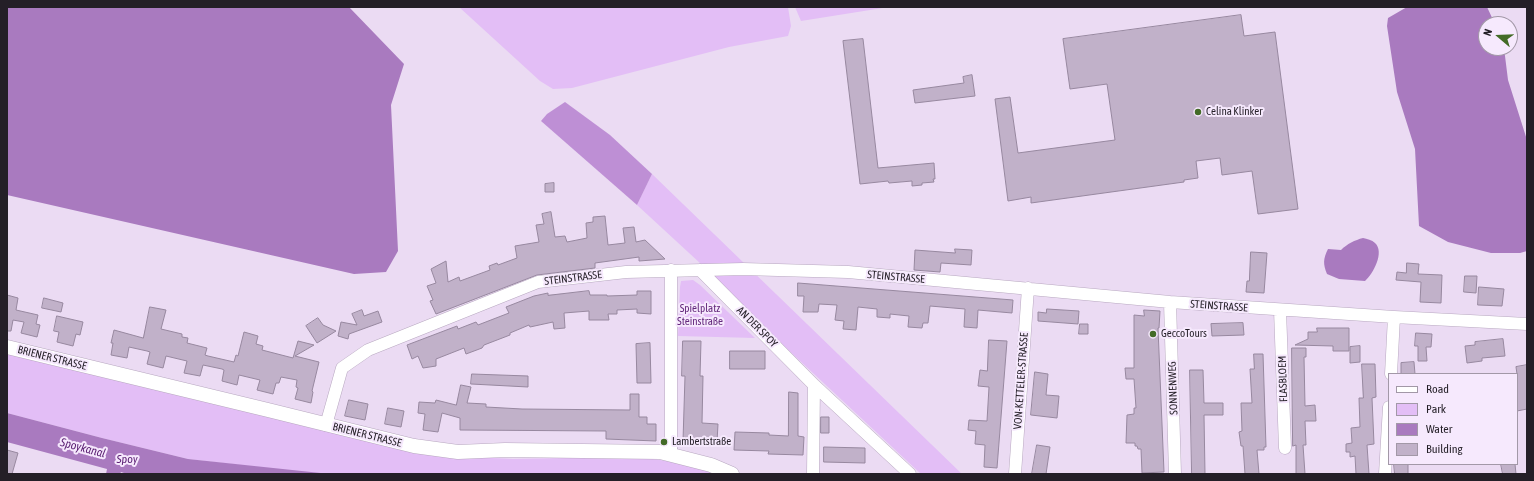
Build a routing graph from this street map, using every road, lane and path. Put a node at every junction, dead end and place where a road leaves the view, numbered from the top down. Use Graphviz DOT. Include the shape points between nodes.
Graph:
graph roads {
  1 [pos="671,270"];
  2 [pos="700,270"];
  3 [pos="1028,288"];
  4 [pos="1170,302"];
  5 [pos="1280,310"];
  6 [pos="1394,317"];
  7 [pos="1527,324"];
  8 [pos="7,347"];
  9 [pos="1391,373"];
  10 [pos="814,385"];
  11 [pos="326,424"];
  12 [pos="1388,424"];
  13 [pos="1285,448"];
  14 [pos="672,454"];
  15 [pos="732,474"];
  16 [pos="813,474"];
  17 [pos="910,474"];
  18 [pos="1015,474"];
  19 [pos="1176,474"];
  20 [pos="1385,474"];
  1 -- 2 [label="street, STEINSTRASSE"];
  1 -- 11 [label="street, STEINSTRASSE" via="626,272 538,282 368,350 342,368"];
  1 -- 14 [label="street"];
  2 -- 3 [label="street, STEINSTRASSE" via="848,272"];
  2 -- 10 [label="street, AN DER SPOY"];
  3 -- 4 [label="street, STEINSTRASSE"];
  3 -- 18 [label="street, VON-KETTELER-STRASSE"];
  4 -- 5 [label="street, STEINSTRASSE"];
  4 -- 19 [label="street, SONNENWEG"];
  5 -- 6 [label="street, STEINSTRASSE"];
  5 -- 13 [label="street, FLASBLOEM"];
  6 -- 7 [label="street, STEINSTRASSE"];
  6 -- 9 [label="street"];
  8 -- 11 [label="street, BRIENER STRASSE"];
  10 -- 16 [label="street"];
  10 -- 17 [label="street, AN DER SPOY"];
  11 -- 14 [label="street, BRIENER STRASSE" via="414,446 458,452 645,451"];
  12 -- 20 [label="street"];
  14 -- 15 [label="street, BRIENER STRASSE"];
}
